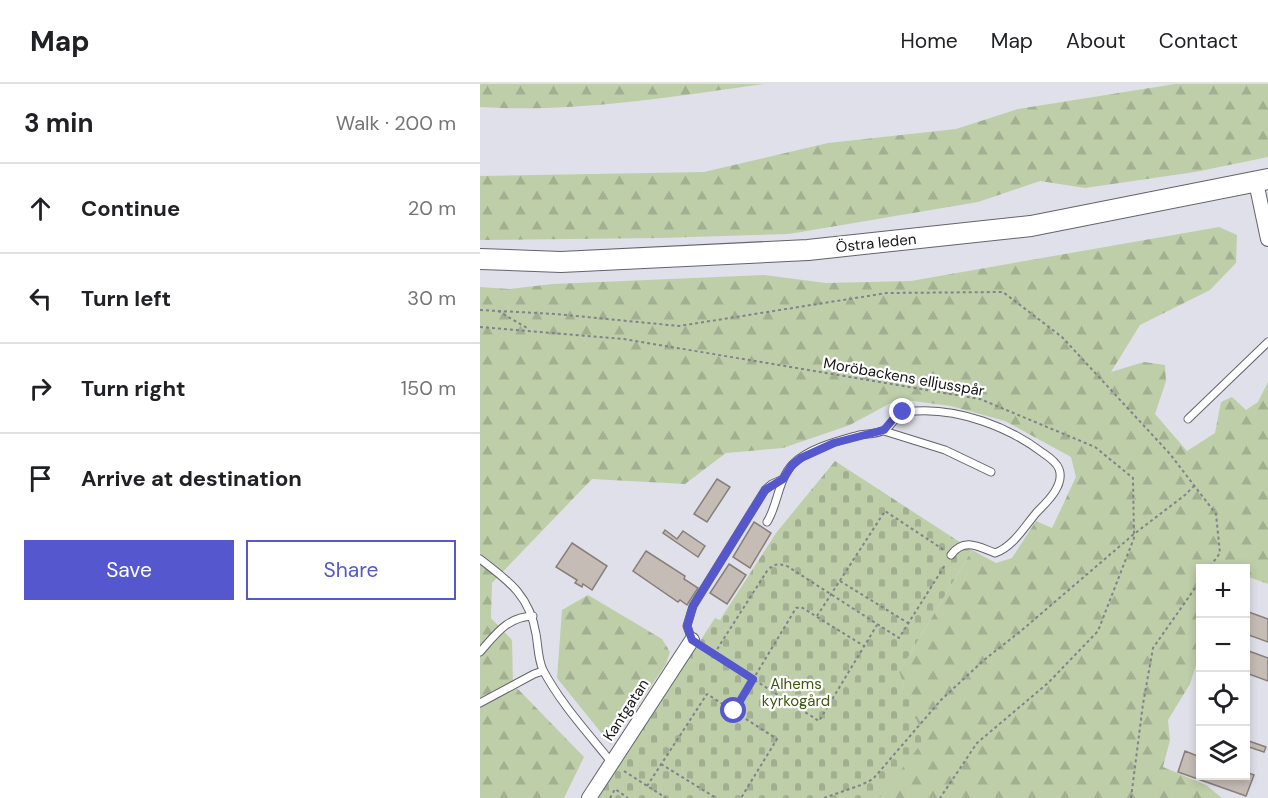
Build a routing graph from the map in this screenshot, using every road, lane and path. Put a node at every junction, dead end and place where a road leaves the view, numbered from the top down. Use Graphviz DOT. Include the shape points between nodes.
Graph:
graph roads {
  1 [pos="1262,181"];
  2 [pos="1268,238"];
  3 [pos="480,260"];
  4 [pos="480,310"];
  5 [pos="497,311"];
  6 [pos="480,327"];
  7 [pos="532,330"];
  8 [pos="1268,342"];
  9 [pos="1188,419"];
  10 [pos="884,430"];
  11 [pos="991,472"];
  12 [pos="783,479"];
  13 [pos="1194,486"];
  14 [pos="767,522"];
  15 [pos="1134,534"];
  16 [pos="951,555"];
  17 [pos="480,559"];
  18 [pos="1212,564"];
  19 [pos="840,581"];
  20 [pos="1196,587"];
  21 [pos="831,595"];
  22 [pos="533,616"];
  23 [pos="817,616"];
  24 [pos="908,623"];
  25 [pos="877,624"];
  26 [pos="692,640"];
  27 [pos="864,646"];
  28 [pos="480,652"];
  29 [pos="714,654"];
  30 [pos="543,670"];
  31 [pos="753,679"];
  32 [pos="480,703"];
  33 [pos="734,711"];
  34 [pos="612,763"];
  35 [pos="661,764"];
  36 [pos="647,786"];
  37 [pos="589,798"];
  38 [pos="610,798"];
  39 [pos="628,798"];
  40 [pos="666,798"];
  41 [pos="716,798"];
  42 [pos="741,798"];
  43 [pos="824,798"];
  44 [pos="940,798"];
  45 [pos="1131,798"];
  1 -- 2 [label="street"];
  1 -- 3 [label="street, Östra leden" via="1031,226 808,250 561,262"];
  4 -- 5 [label="path"];
  5 -- 7 [label="path"];
  5 -- 13 [label="path" via="679,326 887,293 1003,292 1062,337 1170,454"];
  6 -- 7 [label="path, Moröbackens elljusspår"];
  7 -- 15 [label="path, Moröbackens elljusspår" via="624,339 980,399 1095,447 1132,478"];
  8 -- 9 [label="lane"];
  10 -- 11 [label="lane" via="945,450"];
  10 -- 12 [label="lane" via="816,449 792,465"];
  10 -- 16 [label="lane" via="903,412 959,416 1002,428 1047,456 1060,470 1060,480 1051,496 1002,550 995,553 969,544"];
  12 -- 14 [label="lane"];
  12 -- 26 [label="lane" via="765,490 693,606 687,626"];
  13 -- 15 [label="path"];
  13 -- 18 [label="path" via="1216,514 1220,553"];
  15 -- 43 [label="path" via="941,700 873,779"];
  15 -- 44 [label="path, Moröbackens elljusspår" via="1098,631 1048,683 977,743"];
  16 -- 19 [label="path" via="885,512"];
  16 -- 24 [label="path"];
  17 -- 22 [label="lane" via="512,585"];
  19 -- 21 [label="path"];
  19 -- 24 [label="path"];
  20 -- 45 [label="path" via="1153,648"];
  21 -- 23 [label="path"];
  21 -- 25 [label="path"];
  21 -- 29 [label="path" via="787,566 772,566"];
  22 -- 28 [label="lane" via="521,616 503,625"];
  22 -- 30 [label="lane"];
  23 -- 27 [label="path"];
  23 -- 31 [label="path" via="801,606 796,608"];
  24 -- 25 [label="path" via="899,639"];
  25 -- 27 [label="path"];
  26 -- 29 [label="path"];
  26 -- 34 [label="street, Kantgatan"];
  27 -- 31 [label="path" via="819,722"];
  29 -- 31 [label="path"];
  30 -- 32 [label="lane"];
  30 -- 34 [label="lane" via="556,693"];
  31 -- 33 [label="path"];
  33 -- 35 [label="path" via="707,694"];
  33 -- 42 [label="path" via="777,739"];
  34 -- 36 [label="path"];
  34 -- 37 [label="street, Kantgatan"];
  35 -- 36 [label="path"];
  35 -- 41 [label="path"];
  36 -- 40 [label="path"];
  38 -- 39 [label="path" via="615,789"];
}
